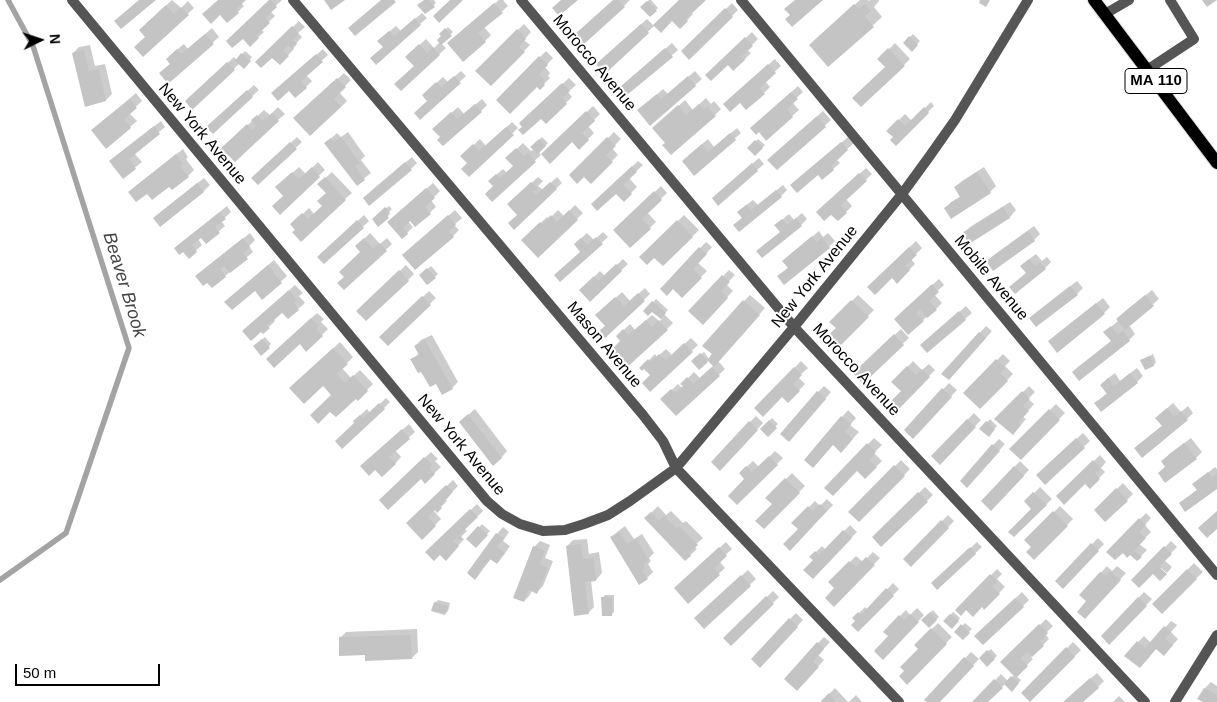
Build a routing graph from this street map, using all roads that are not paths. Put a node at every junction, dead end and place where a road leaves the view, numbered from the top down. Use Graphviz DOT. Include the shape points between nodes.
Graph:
graph roads {
  1 [pos="72,0"];
  2 [pos="293,0"];
  3 [pos="521,0"];
  4 [pos="741,0"];
  5 [pos="1028,0"];
  6 [pos="1094,0"];
  7 [pos="1129,0"];
  8 [pos="1170,0"];
  9 [pos="1105,14"];
  10 [pos="1147,70"];
  11 [pos="1217,163"];
  12 [pos="902,194"];
  13 [pos="794,327"];
  14 [pos="676,468"];
  15 [pos="1217,575"];
  16 [pos="1217,635"];
  17 [pos="899,702"];
  18 [pos="1145,702"];
  19 [pos="1176,702"];
  1 -- 14 [label="street, New York Avenue" via="487,501 502,514 543,531 565,530 608,515"];
  2 -- 14 [label="street, Mason Avenue" via="644,415 663,441"];
  3 -- 13 [label="street, Morocco Avenue"];
  4 -- 12 [label="street, Mobile Avenue"];
  5 -- 12 [label="street, New York Avenue" via="955,120"];
  6 -- 9 [label="main road, MA 110"];
  7 -- 9 [label="street"];
  8 -- 10 [label="street" via="1194,39"];
  9 -- 10 [label="main road, MA 110"];
  10 -- 11 [label="main road, MA 110"];
  12 -- 13 [label="street, New York Avenue"];
  12 -- 15 [label="street, Mobile Avenue"];
  13 -- 14 [label="street, New York Avenue"];
  13 -- 18 [label="street, Morocco Avenue"];
  14 -- 17 [label="street, Mason Avenue"];
  16 -- 19 [label="street"];
}
